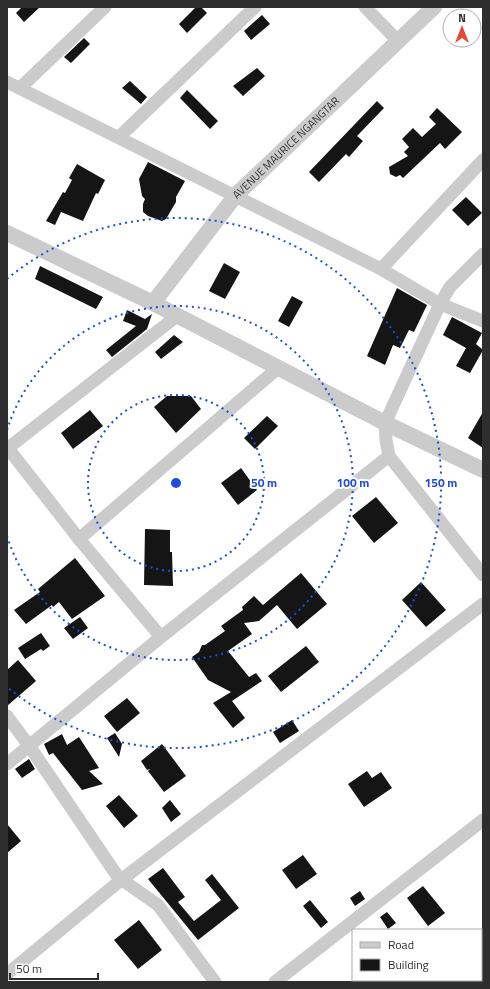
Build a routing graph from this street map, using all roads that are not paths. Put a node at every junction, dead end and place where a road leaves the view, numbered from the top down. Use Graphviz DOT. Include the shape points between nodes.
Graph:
graph roads {
  1 [pos="105,7"];
  2 [pos="256,7"];
  3 [pos="365,7"];
  4 [pos="434,7"];
  5 [pos="398,42"];
  6 [pos="7,82"];
  7 [pos="20,88"];
  8 [pos="119,137"];
  9 [pos="483,160"];
  10 [pos="236,195"];
  11 [pos="7,233"];
  12 [pos="483,254"];
  13 [pos="381,269"];
  14 [pos="153,303"];
  15 [pos="440,304"];
  16 [pos="177,316"];
  17 [pos="483,321"];
  18 [pos="278,368"];
  19 [pos="385,423"];
  20 [pos="8,448"];
  21 [pos="389,456"];
  22 [pos="483,470"];
  23 [pos="80,539"];
  24 [pos="483,575"];
  25 [pos="483,604"];
  26 [pos="161,637"];
  27 [pos="7,716"];
  28 [pos="30,747"];
  29 [pos="7,764"];
  30 [pos="483,820"];
  31 [pos="121,880"];
  32 [pos="7,974"];
  33 [pos="215,982"];
  34 [pos="275,982"];
  1 -- 7 [label="street"];
  2 -- 8 [label="street"];
  3 -- 5 [label="street"];
  4 -- 5 [label="street, AVENUE MAURICE NGANGTAR"];
  5 -- 10 [label="street, AVENUE MAURICE NGANGTAR"];
  6 -- 7 [label="street"];
  7 -- 8 [label="street"];
  8 -- 10 [label="street"];
  9 -- 13 [label="street"];
  10 -- 13 [label="street"];
  10 -- 14 [label="street, AVENUE MAURICE NGANGTAR"];
  11 -- 14 [label="street"];
  12 -- 15 [label="street" via="450,287"];
  13 -- 15 [label="street"];
  14 -- 16 [label="street"];
  15 -- 17 [label="street"];
  15 -- 19 [label="street"];
  16 -- 18 [label="street"];
  16 -- 20 [label="street"];
  18 -- 19 [label="street"];
  18 -- 23 [label="street"];
  19 -- 21 [label="street"];
  19 -- 22 [label="street"];
  20 -- 23 [label="street"];
  21 -- 24 [label="street"];
  21 -- 26 [label="street"];
  23 -- 26 [label="street"];
  25 -- 31 [label="street"];
  26 -- 28 [label="street"];
  27 -- 28 [label="street"];
  28 -- 29 [label="street"];
  28 -- 31 [label="street"];
  30 -- 34 [label="street"];
  31 -- 32 [label="street"];
  31 -- 33 [label="street" via="158,905"];
}
